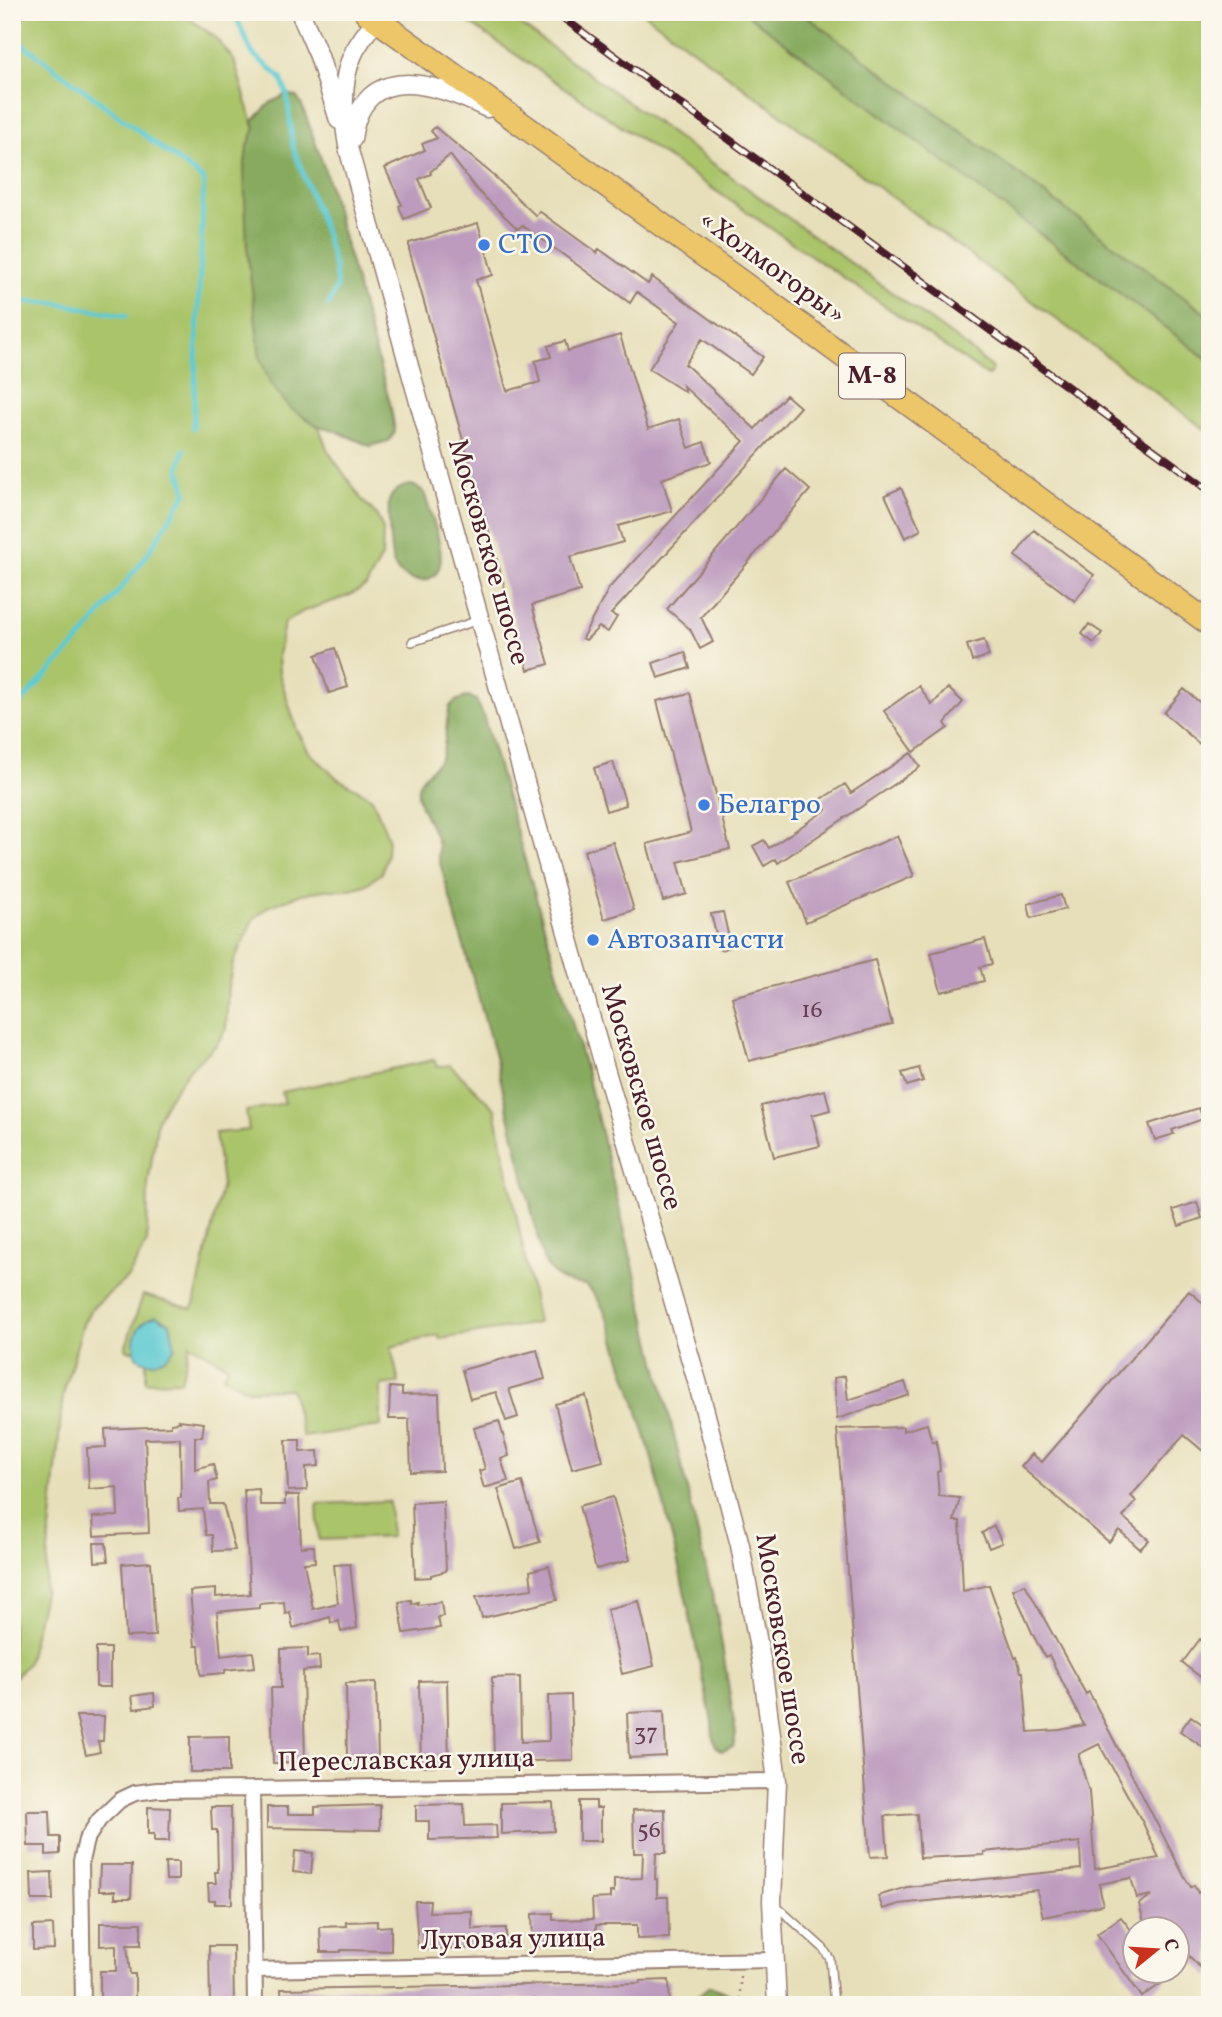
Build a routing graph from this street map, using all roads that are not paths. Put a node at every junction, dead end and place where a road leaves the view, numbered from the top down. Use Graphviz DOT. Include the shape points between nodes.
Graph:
graph roads {
  1 [pos="300,12"];
  2 [pos="371,16"];
  3 [pos="531,131"];
  4 [pos="355,173"];
  5 [pos="480,620"];
  6 [pos="1210,624"];
  7 [pos="412,642"];
  8 [pos="777,1781"];
  9 [pos="252,1789"];
  10 [pos="772,1901"];
  11 [pos="774,1960"];
  12 [pos="254,1970"];
  13 [pos="83,2005"];
  14 [pos="255,2005"];
  15 [pos="777,2005"];
  16 [pos="834,2005"];
  1 -- 4 [label="street" via="319,56"];
  2 -- 3 [label="highway, «Холмогоры» / М-8"];
  2 -- 4 [label="street, Московское шоссе" via="346,78 344,119"];
  3 -- 4 [label="street" via="439,88 400,84 378,93 356,117 352,139"];
  3 -- 6 [label="highway, «Холмогоры» / М-8"];
  4 -- 5 [label="street, Московское шоссе"];
  5 -- 7 [label="lane"];
  5 -- 8 [label="street, Московское шоссе" via="740,1545"];
  8 -- 9 [label="street, Переславская улица"];
  8 -- 10 [label="street, Московское шоссе"];
  9 -- 12 [label="street, Переславская улица"];
  9 -- 13 [label="street" via="146,1790 120,1800 99,1820 86,1840 81,1861"];
  10 -- 11 [label="street, Московское шоссе"];
  10 -- 16 [label="lane" via="830,1959"];
  11 -- 12 [label="street, Луговая улица"];
  11 -- 15 [label="street, Московское шоссе"];
  12 -- 14 [label="street, Переславская улица"];
}
